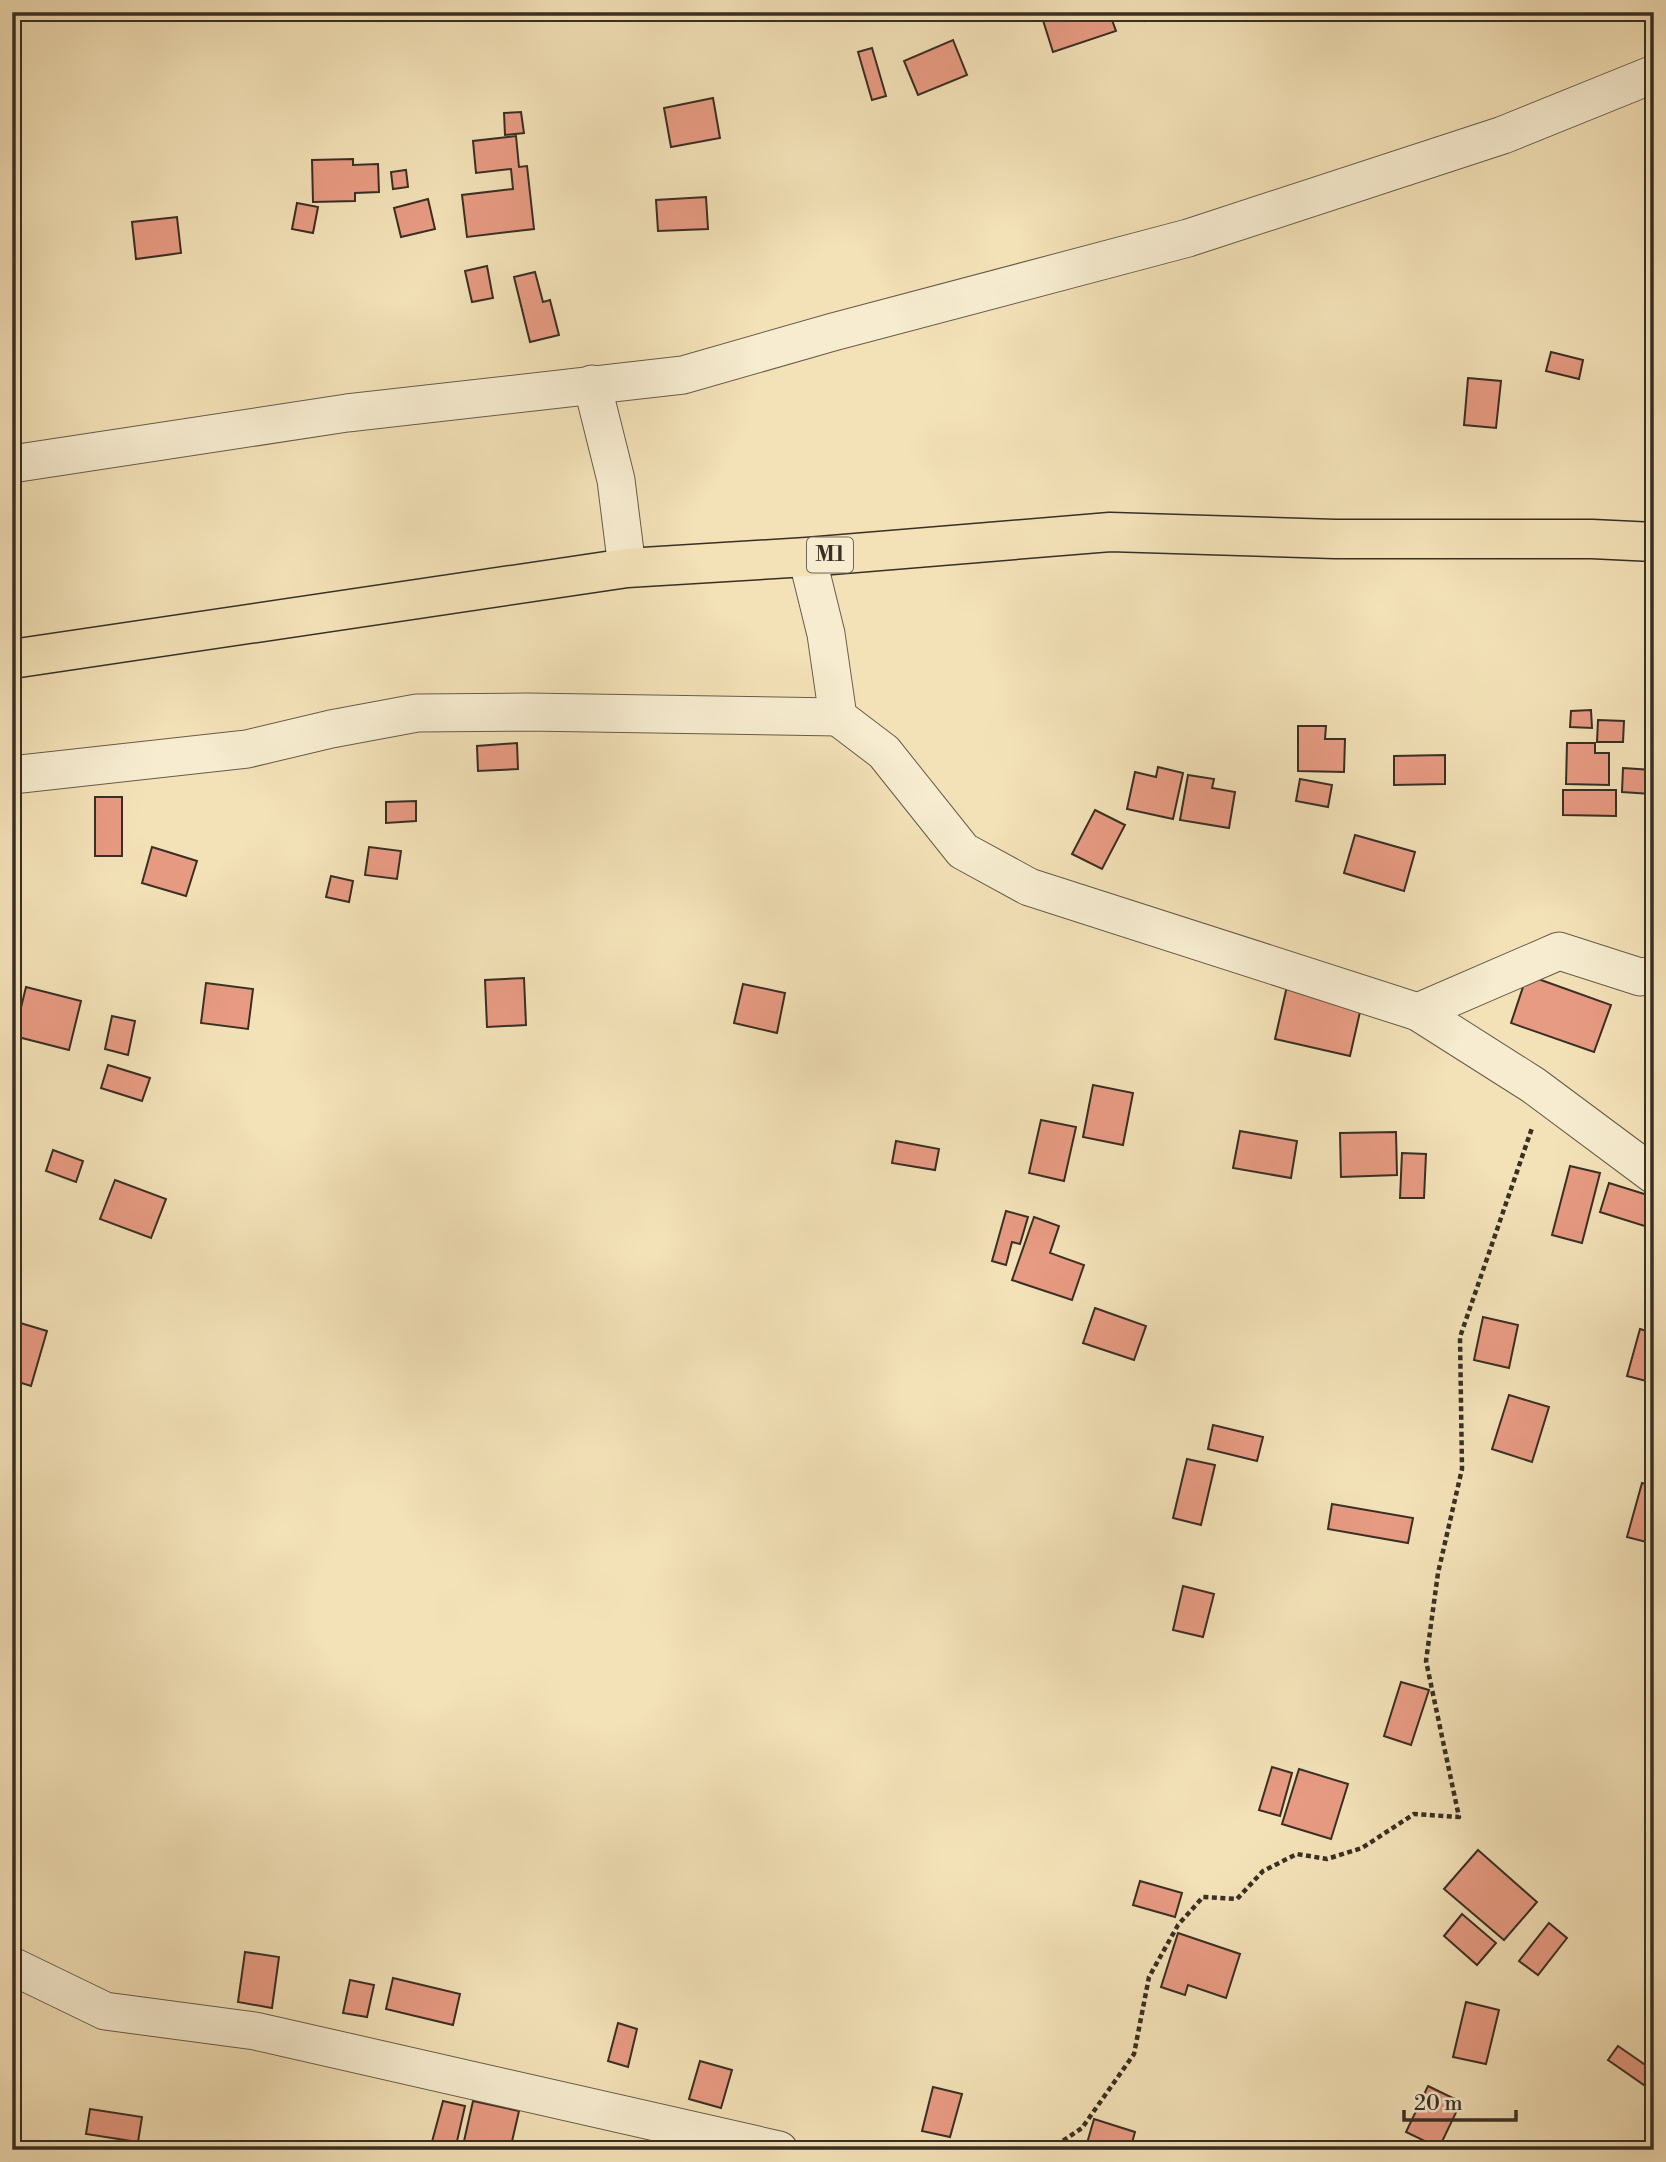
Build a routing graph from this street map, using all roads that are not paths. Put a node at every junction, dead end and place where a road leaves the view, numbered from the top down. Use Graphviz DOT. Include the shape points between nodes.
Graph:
graph roads {
  1 [pos="1654,74"];
  2 [pos="592,384"];
  3 [pos="12,464"];
  4 [pos="1654,542"];
  5 [pos="807,557"];
  6 [pos="627,568"];
  7 [pos="12,659"];
  8 [pos="838,717"];
  9 [pos="12,775"];
  10 [pos="1654,975"];
  11 [pos="1418,1012"];
  12 [pos="1654,1175"];
  13 [pos="12,1966"];
  14 [pos="779,2150"];
  1 -- 2 [label="street" via="1503,135 1188,238 683,375"];
  2 -- 3 [label="street" via="347,413"];
  2 -- 6 [label="street" via="616,480"];
  4 -- 5 [label="highway, M1" via="1110,532"];
  5 -- 6 [label="highway, M1"];
  5 -- 8 [label="street" via="826,634"];
  6 -- 7 [label="highway, M1"];
  8 -- 9 [label="street" via="417,713 247,749"];
  8 -- 11 [label="street" via="884,752 963,851 1029,887"];
  10 -- 11 [label="street" via="1640,977 1559,951"];
  11 -- 12 [label="street" via="1545,1094"];
  13 -- 14 [label="street" via="105,2011 255,2031"];
}
